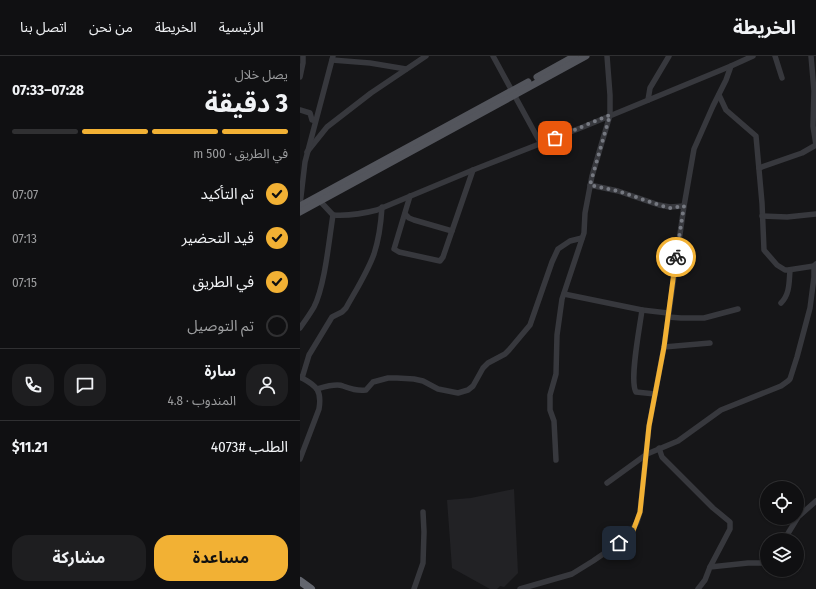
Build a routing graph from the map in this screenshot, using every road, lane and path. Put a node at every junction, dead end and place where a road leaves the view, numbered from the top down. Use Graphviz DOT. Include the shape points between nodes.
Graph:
graph roads {
  1 [pos="303,56"];
  2 [pos="426,56"];
  3 [pos="493,56"];
  4 [pos="576,56"];
  5 [pos="586,56"];
  6 [pos="607,56"];
  7 [pos="669,56"];
  8 [pos="753,56"];
  9 [pos="775,56"];
  10 [pos="811,56"];
  11 [pos="332,58"];
  12 [pos="731,66"];
  13 [pos="406,69"];
  14 [pos="300,77"];
  15 [pos="782,78"];
  16 [pos="514,93"];
  17 [pos="719,95"];
  18 [pos="648,100"];
  19 [pos="300,110"];
  20 [pos="610,115"];
  21 [pos="315,121"];
  22 [pos="541,144"];
  23 [pos="816,145"];
  24 [pos="308,152"];
  25 [pos="759,168"];
  26 [pos="473,170"];
  27 [pos="590,185"];
  28 [pos="410,196"];
  29 [pos="318,199"];
  30 [pos="300,206"];
  31 [pos="684,206"];
  32 [pos="382,207"];
  33 [pos="300,212"];
  34 [pos="405,214"];
  35 [pos="816,214"];
  36 [pos="333,215"];
  37 [pos="762,216"];
  38 [pos="452,231"];
  39 [pos="582,238"];
  40 [pos="815,265"];
  41 [pos="790,270"];
  42 [pos="815,277"];
  43 [pos="564,294"];
  44 [pos="782,303"];
  45 [pos="738,309"];
  46 [pos="642,310"];
  47 [pos="668,315"];
  48 [pos="300,328"];
  49 [pos="710,343"];
  50 [pos="664,347"];
  51 [pos="301,378"];
  52 [pos="317,389"];
  53 [pos="655,394"];
  54 [pos="659,448"];
  55 [pos="647,454"];
  56 [pos="300,459"];
  57 [pos="556,460"];
  58 [pos="607,483"];
  59 [pos="816,501"];
  60 [pos="423,512"];
  61 [pos="788,533"];
  62 [pos="760,563"];
  63 [pos="710,567"];
  64 [pos="300,581"];
  65 [pos="528,588"];
  66 [pos="311,589"];
  67 [pos="414,589"];
  68 [pos="520,589"];
  69 [pos="698,589"];
  1 -- 14 [label="street"];
  2 -- 13 [label="street"];
  3 -- 16 [label="street"];
  4 -- 16 [label="main road"];
  5 -- 16 [label="main road"];
  6 -- 20 [label="street"];
  7 -- 18 [label="street" via="650,88"];
  8 -- 12 [label="street"];
  9 -- 15 [label="street"];
  10 -- 23 [label="street"];
  11 -- 13 [label="street"];
  11 -- 21 [label="street"];
  12 -- 17 [label="street"];
  12 -- 18 [label="street"];
  13 -- 24 [label="street" via="327,127"];
  16 -- 22 [label="street"];
  16 -- 29 [label="main road"];
  17 -- 25 [label="street" via="726,110 756,136"];
  17 -- 31 [label="street" via="694,150"];
  18 -- 20 [label="street"];
  19 -- 21 [label="street" via="310,113 312,120"];
  20 -- 22 [label="street"];
  20 -- 27 [label="street"];
  21 -- 24 [label="street"];
  22 -- 26 [label="street"];
  23 -- 25 [label="street" via="802,153"];
  24 -- 30 [label="street"];
  25 -- 37 [label="street"];
  26 -- 28 [label="street"];
  26 -- 38 [label="street"];
  27 -- 31 [label="street" via="670,208"];
  27 -- 39 [label="street"];
  28 -- 32 [label="street"];
  28 -- 34 [label="street"];
  29 -- 30 [label="main road"];
  29 -- 33 [label="main road"];
  29 -- 36 [label="street"];
  31 -- 47 [label="street"];
  32 -- 36 [label="street" via="364,214"];
  32 -- 51 [label="street" via="374,255 346,308 332,317 309,355"];
  34 -- 38 [label="street" via="414,220"];
  34 -- 38 [label="street" via="394,247 396,251 440,261"];
  35 -- 37 [label="street"];
  36 -- 48 [label="street" via="318,296"];
  37 -- 41 [label="street" via="764,250 776,265"];
  39 -- 43 [label="street"];
  39 -- 52 [label="street" via="570,241 558,249 530,325 510,350 483,368 468,390 458,393 438,389 414,378 388,378 373,382 366,390 347,389 343,386"];
  40 -- 41 [label="street"];
  40 -- 42 [label="street"];
  41 -- 44 [label="street" via="788,292"];
  42 -- 54 [label="street" via="810,308 788,381 721,410 678,441"];
  43 -- 46 [label="street"];
  43 -- 57 [label="street" via="556,335 556,374 550,395"];
  45 -- 47 [label="street" via="704,318"];
  46 -- 47 [label="street"];
  46 -- 53 [label="street" via="633,387 636,392"];
  47 -- 50 [label="street"];
  49 -- 50 [label="street"];
  50 -- 53 [label="street"];
  51 -- 52 [label="street"];
  52 -- 56 [label="street" via="320,397 319,409"];
  53 -- 55 [label="street"];
  54 -- 55 [label="street"];
  54 -- 63 [label="street" via="667,463 730,522 730,528"];
  55 -- 58 [label="street"];
  55 -- 65 [label="street" via="640,512 628,537 572,574"];
  59 -- 61 [label="street" via="798,517"];
  60 -- 67 [label="street" via="423,563"];
  62 -- 63 [label="street"];
  63 -- 69 [label="street"];
  64 -- 66 [label="highway"];
  65 -- 68 [label="street"];
}
